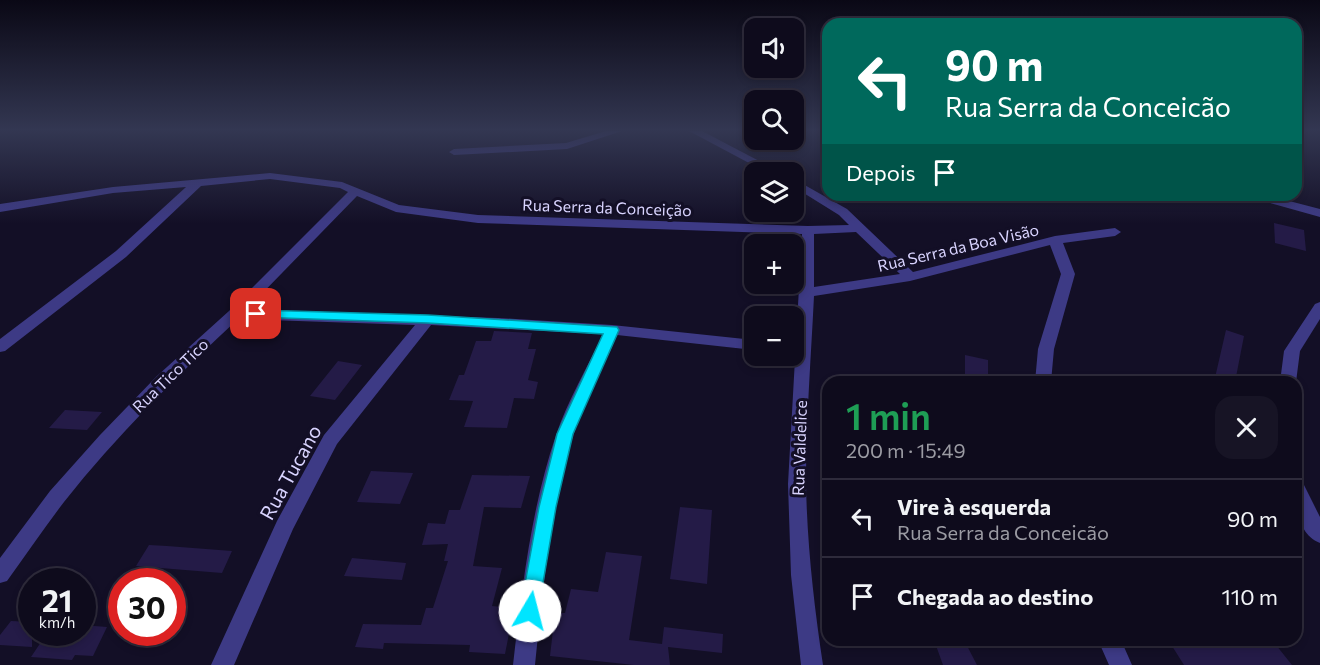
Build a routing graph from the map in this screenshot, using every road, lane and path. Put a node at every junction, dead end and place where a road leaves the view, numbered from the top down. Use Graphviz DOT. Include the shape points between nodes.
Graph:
graph roads {
  1 [pos="199,181"];
  2 [pos="804,189"];
  3 [pos="356,190"];
  4 [pos="822,200"];
  5 [pos="824,201"];
  6 [pos="1275,201"];
  7 [pos="24,204"];
  8 [pos="0,208"];
  9 [pos="1320,213"];
  10 [pos="0,220"];
  11 [pos="861,228"];
  12 [pos="808,230"];
  13 [pos="1115,232"];
  14 [pos="1055,240"];
  15 [pos="910,277"];
  16 [pos="810,292"];
  17 [pos="1320,307"];
  18 [pos="234,314"];
  19 [pos="428,319"];
  20 [pos="804,323"];
  21 [pos="612,330"];
  22 [pos="744,344"];
  23 [pos="0,347"];
  24 [pos="799,366"];
  25 [pos="1044,376"];
  26 [pos="1289,376"];
  27 [pos="1302,503"];
  28 [pos="1320,534"];
  29 [pos="0,574"];
  30 [pos="1112,646"];
  31 [pos="222,665"];
  32 [pos="524,665"];
  33 [pos="812,665"];
  34 [pos="1121,665"];
  1 -- 3 [label="street, Rua Serra da Conceição" via="270,176 320,181"];
  1 -- 7 [label="street, Rua Serra da Conceição"];
  1 -- 23 [label="street" via="121,254"];
  2 -- 4 [label="street"];
  3 -- 12 [label="street, Rua Serra da Conceição" via="396,208 478,219"];
  3 -- 18 [label="street, Rua Tico Tico"];
  5 -- 11 [label="street"];
  6 -- 9 [label="street"];
  7 -- 8 [label="street, Rua Serra da Conceição"];
  7 -- 10 [label="street"];
  11 -- 12 [label="street, Rua Serra da Conceição"];
  11 -- 15 [label="street"];
  12 -- 16 [label="street, Rua Valdelice"];
  13 -- 14 [label="street, Rua Serra da Boa Visão"];
  14 -- 15 [label="street, Rua Serra da Boa Visão"];
  14 -- 25 [label="street" via="1068,274 1046,349"];
  15 -- 16 [label="street, Rua Serra da Boa Visão"];
  16 -- 20 [label="street, Rua Valdelice"];
  17 -- 26 [label="street" via="1292,351"];
  18 -- 19 [label="street"];
  18 -- 29 [label="street, Rua Tico Tico" via="106,440 57,496"];
  19 -- 21 [label="street"];
  19 -- 31 [label="street, Rua Tucano" via="330,440 284,527"];
  21 -- 22 [label="street"];
  21 -- 32 [label="street" via="565,434 531,593"];
  24 -- 33 [label="street, Rua Valdelice" via="799,575"];
  27 -- 28 [label="street"];
  30 -- 34 [label="street"];
}
